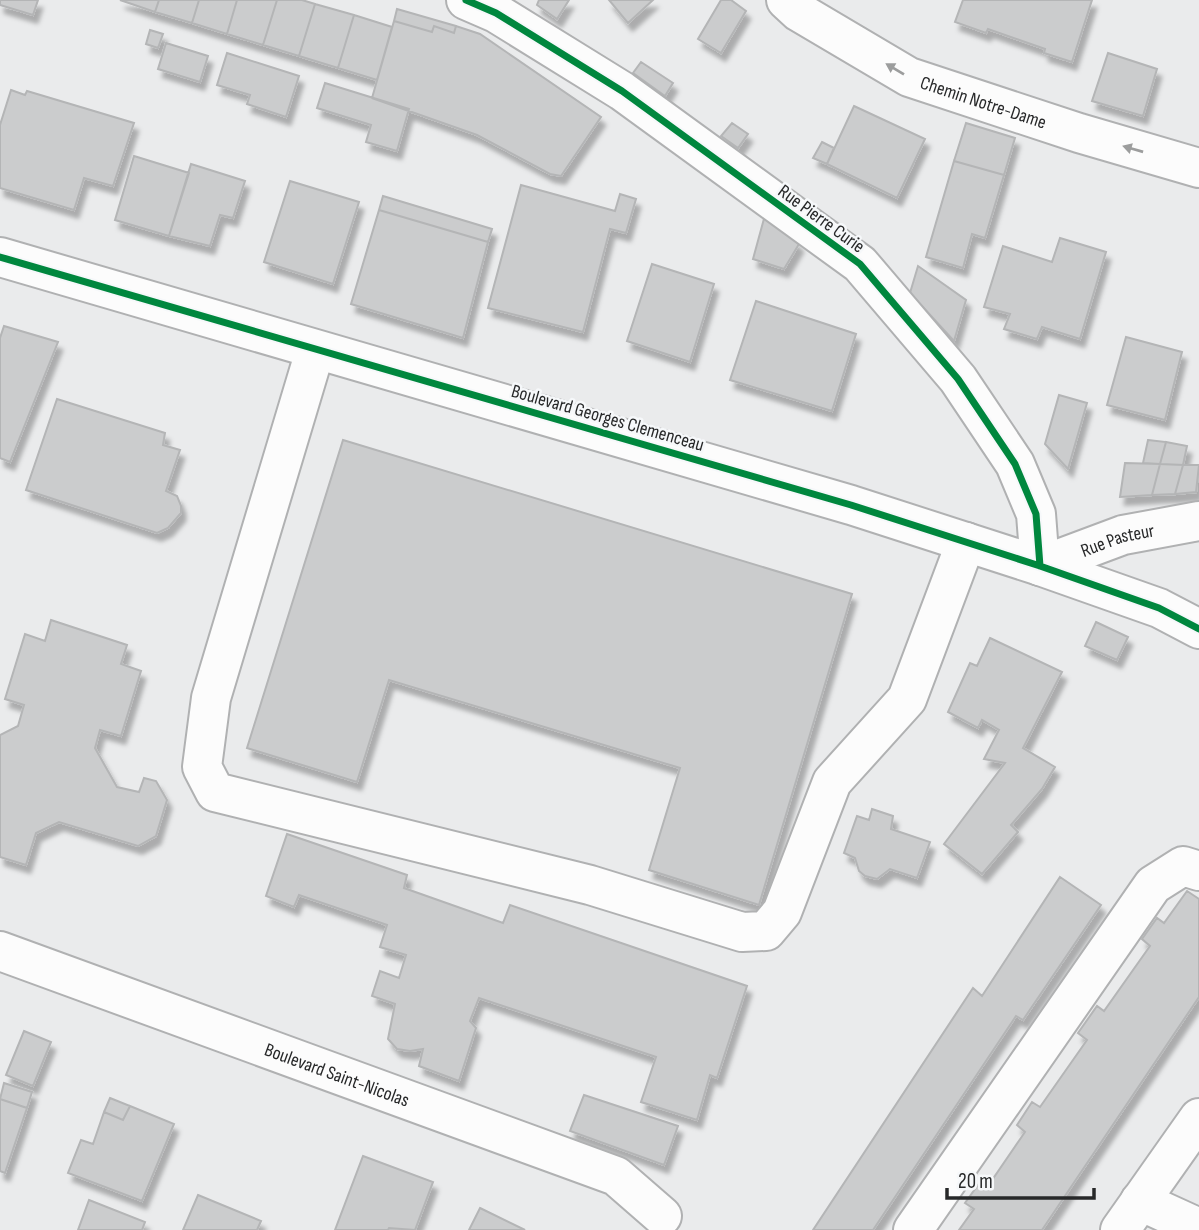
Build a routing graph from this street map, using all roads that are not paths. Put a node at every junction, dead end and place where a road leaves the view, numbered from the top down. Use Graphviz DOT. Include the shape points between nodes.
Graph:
graph roads {
  1 [pos="466,0"];
  2 [pos="786,0"];
  3 [pos="1199,168"];
  4 [pos="0,257"];
  5 [pos="315,351"];
  6 [pos="1199,521"];
  7 [pos="966,542"];
  8 [pos="1040,566"];
  9 [pos="1199,629"];
  10 [pos="1199,871"];
  11 [pos="0,951"];
  12 [pos="1199,1118"];
  13 [pos="1130,1215"];
  14 [pos="662,1216"];
  15 [pos="1199,1228"];
  16 [pos="913,1230"];
  1 -- 8 [label="street, Rue Pierre Curie" via="496,13 622,91 860,264 958,379 1015,464 1036,514"];
  3 -- 2 [label="street, Chemin Notre-Dame, one-way" via="909,77"];
  4 -- 5 [label="street, Boulevard Georges Clemenceau"];
  5 -- 7 [label="street, Boulevard Georges Clemenceau" via="718,465"];
  5 -- 7 [label="street" via="211,698 202,766 215,792 590,885 742,932 766,931 782,912 832,782 907,699"];
  6 -- 8 [label="street, Rue Pasteur" via="1123,535"];
  7 -- 8 [label="street, Boulevard Georges Clemenceau"];
  8 -- 9 [label="street, Boulevard Georges Clemenceau" via="1158,608"];
  10 -- 16 [label="street" via="1183,866 1153,885"];
  11 -- 14 [label="street, Boulevard Saint-Nicolas" via="616,1176"];
  12 -- 13 [label="street"];
  13 -- 15 [label="street"];
}
